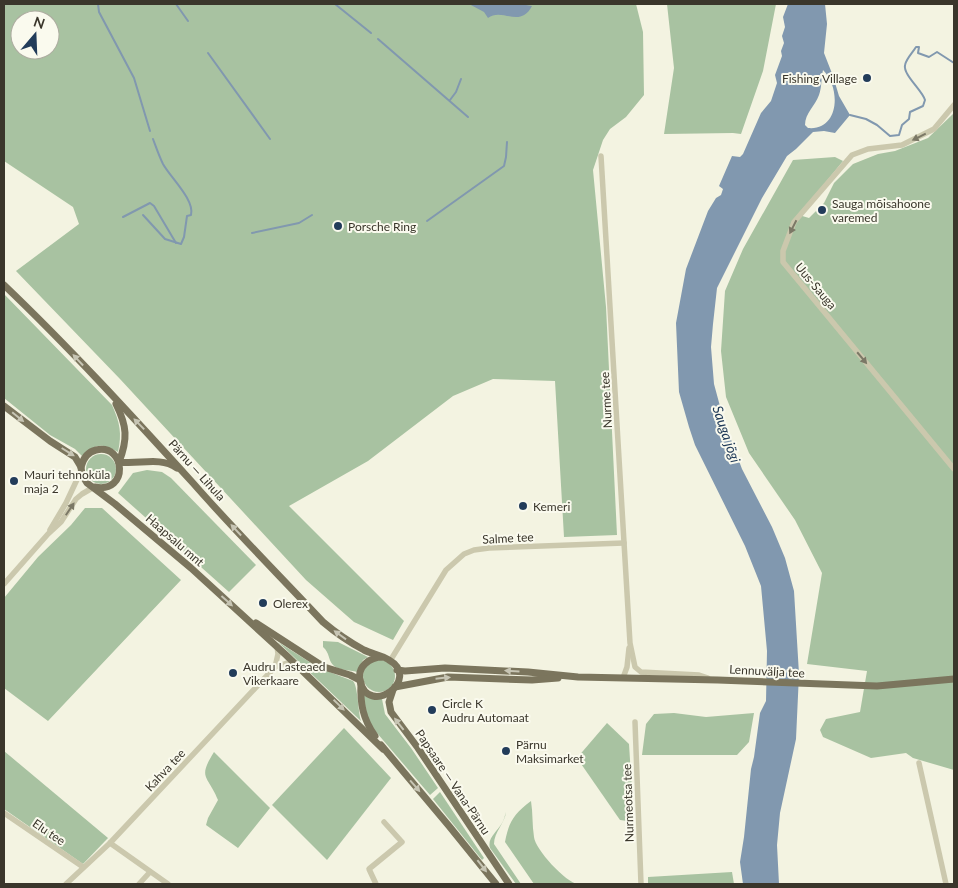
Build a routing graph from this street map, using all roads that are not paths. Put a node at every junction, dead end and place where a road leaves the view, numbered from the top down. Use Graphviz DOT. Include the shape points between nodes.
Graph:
graph roads {
  1 [pos="954,105"];
  2 [pos="601,156"];
  3 [pos="4,285"];
  4 [pos="111,395"];
  5 [pos="4,406"];
  6 [pos="119,462"];
  7 [pos="81,469"];
  8 [pos="954,469"];
  9 [pos="184,473"];
  10 [pos="94,487"];
  11 [pos="48,534"];
  12 [pos="624,543"];
  13 [pos="4,584"];
  14 [pos="240,612"];
  15 [pos="630,643"];
  16 [pos="277,646"];
  17 [pos="383,657"];
  18 [pos="390,660"];
  19 [pos="292,661"];
  20 [pos="276,666"];
  21 [pos="635,667"];
  22 [pos="397,670"];
  23 [pos="578,677"];
  24 [pos="626,678"];
  25 [pos="954,679"];
  26 [pos="718,680"];
  27 [pos="361,682"];
  28 [pos="394,689"];
  29 [pos="635,722"];
  30 [pos="383,749"];
  31 [pos="919,763"];
  32 [pos="4,813"];
  33 [pos="384,822"];
  34 [pos="110,843"];
  35 [pos="83,867"];
  36 [pos="150,872"];
  37 [pos="66,884"];
  38 [pos="139,884"];
  39 [pos="168,884"];
  40 [pos="376,884"];
  41 [pos="496,884"];
  42 [pos="509,884"];
  43 [pos="641,884"];
  44 [pos="946,884"];
  1 -- 8 [label="street, Uus-Sauga, one-way" via="934,129 902,144 852,155 794,222 783,251 783,262"];
  2 -- 12 [label="street, Nurme tee"];
  4 -- 3 [label="main road, Pärnu — Lihula, one-way"];
  4 -- 6 [label="main road" via="123,417 126,431"];
  9 -- 4 [label="main road, Pärnu — Lihula, one-way"];
  5 -- 7 [label="main road, one-way" via="75,457"];
  6 -- 7 [label="main road" via="112,453 98,449 88,454"];
  6 -- 9 [label="main road" via="162,462"];
  6 -- 10 [label="main road" via="120,471 114,482 104,488"];
  7 -- 10 [label="main road" via="84,479"];
  7 -- 11 [label="street"];
  17 -- 9 [label="main road, Pärnu — Lihula, one-way" via="344,638 323,622"];
  11 -- 10 [label="street, one-way" via="82,494"];
  10 -- 14 [label="main road, Haapsalu mnt, one-way"];
  11 -- 13 [label="street"];
  12 -- 15 [label="street, Nurme tee"];
  12 -- 18 [label="street, Salme tee" via="489,548 464,554 446,570"];
  14 -- 16 [label="main road"];
  14 -- 27 [label="main road" via="318,663"];
  15 -- 21 [label="street, Nurme tee"];
  15 -- 24 [label="street, Nurme tee"];
  16 -- 19 [label="main road"];
  16 -- 20 [label="street"];
  17 -- 18 [label="main road"];
  17 -- 27 [label="main road" via="366,662 360,672"];
  18 -- 22 [label="main road"];
  19 -- 20 [label="street, Kahva tee"];
  19 -- 30 [label="main road, one-way"];
  20 -- 34 [label="street, Kahva tee"];
  21 -- 24 [label="street"];
  21 -- 26 [label="street" via="641,672"];
  23 -- 22 [label="main road, Lennuvälja tee, one-way" via="487,669"];
  22 -- 28 [label="main road" via="398,680"];
  23 -- 24 [label="main road, Lennuvälja tee"];
  28 -- 23 [label="main road, Lennuvälja tee, one-way" via="448,677 532,680"];
  24 -- 26 [label="main road, Lennuvälja tee"];
  25 -- 26 [label="main road, Lennuvälja tee" via="877,686"];
  27 -- 28 [label="main road" via="375,696 385,695"];
  27 -- 30 [label="main road" via="363,715"];
  42 -- 28 [label="main road, Papsaare — Vana-Pärnu, one-way" via="391,712 389,702"];
  29 -- 43 [label="street, Nurmeotsa tee"];
  30 -- 41 [label="main road, one-way"];
  31 -- 44 [label="street"];
  32 -- 35 [label="street, Elu tee"];
  33 -- 40 [label="street" via="402,842 369,869"];
  34 -- 35 [label="street, Kahva tee"];
  34 -- 36 [label="street"];
  35 -- 37 [label="street, Kahva tee"];
  36 -- 38 [label="street"];
  36 -- 39 [label="street"];
}
